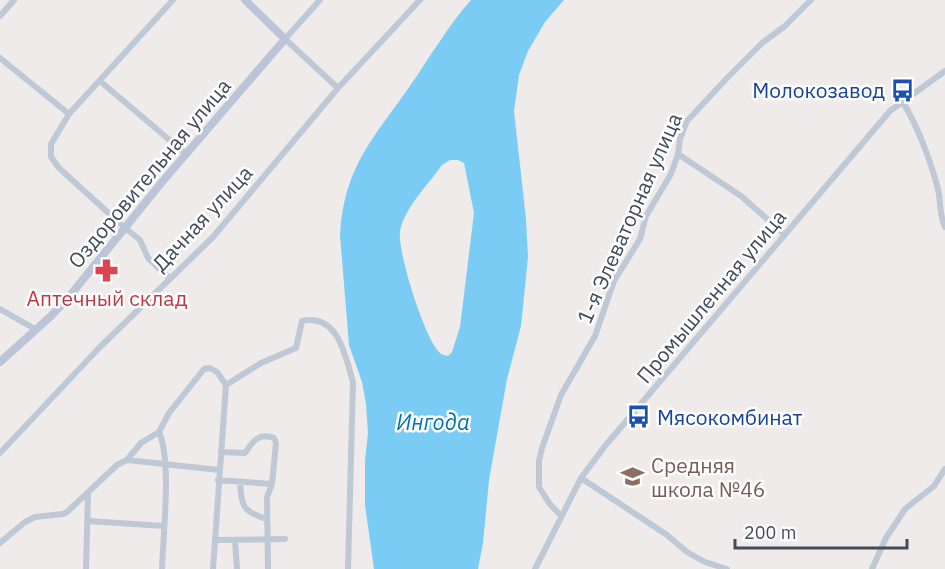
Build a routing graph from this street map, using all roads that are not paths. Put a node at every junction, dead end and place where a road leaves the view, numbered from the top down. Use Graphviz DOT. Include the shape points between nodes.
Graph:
graph roads {
  1 [pos="14,0"];
  2 [pos="173,0"];
  3 [pos="245,0"];
  4 [pos="320,0"];
  5 [pos="420,0"];
  6 [pos="811,0"];
  7 [pos="0,16"];
  8 [pos="285,39"];
  9 [pos="0,58"];
  10 [pos="945,71"];
  11 [pos="100,81"];
  12 [pos="338,88"];
  13 [pos="902,101"];
  14 [pos="69,114"];
  15 [pos="186,154"];
  16 [pos="678,154"];
  17 [pos="945,227"];
  18 [pos="125,228"];
  19 [pos="784,234"];
  20 [pos="170,278"];
  21 [pos="0,309"];
  22 [pos="35,329"];
  23 [pos="0,362"];
  24 [pos="226,385"];
  25 [pos="159,432"];
  26 [pos="220,452"];
  27 [pos="0,453"];
  28 [pos="127,460"];
  29 [pos="166,465"];
  30 [pos="945,469"];
  31 [pos="219,470"];
  32 [pos="581,478"];
  33 [pos="218,480"];
  34 [pos="240,482"];
  35 [pos="272,483"];
  36 [pos="88,494"];
  37 [pos="561,516"];
  38 [pos="267,519"];
  39 [pos="88,521"];
  40 [pos="164,526"];
  41 [pos="266,539"];
  42 [pos="215,540"];
  43 [pos="285,540"];
  44 [pos="235,541"];
  45 [pos="0,543"];
  46 [pos="86,569"];
  47 [pos="162,569"];
  48 [pos="213,569"];
  49 [pos="237,569"];
  50 [pos="268,569"];
  51 [pos="348,569"];
  52 [pos="535,569"];
  53 [pos="727,569"];
  54 [pos="873,569"];
  1 -- 7 [label="street"];
  2 -- 11 [label="street"];
  3 -- 8 [label="street"];
  4 -- 8 [label="street, Оздоровительная улица"];
  5 -- 12 [label="street, Дачная улица"];
  6 -- 16 [label="street, 1-я Элеваторная улица" via="785,27 762,43 687,122"];
  8 -- 12 [label="street"];
  8 -- 15 [label="street, Оздоровительная улица"];
  9 -- 14 [label="street"];
  10 -- 13 [label="street, Промышленная улица"];
  11 -- 14 [label="street"];
  11 -- 15 [label="street"];
  12 -- 20 [label="street, Дачная улица" via="213,237"];
  13 -- 17 [label="street" via="913,118 938,190"];
  13 -- 19 [label="street, Промышленная улица"];
  14 -- 18 [label="street" via="51,144 51,157"];
  15 -- 18 [label="street, Оздоровительная улица"];
  16 -- 19 [label="street" via="741,196"];
  16 -- 37 [label="street, 1-я Элеваторная улица" via="646,216 640,240 614,282 584,358 561,396 542,448 539,487"];
  18 -- 20 [label="street" via="140,240 148,258"];
  18 -- 22 [label="street, Оздоровительная улица" via="68,298"];
  19 -- 32 [label="street, Промышленная улица"];
  20 -- 27 [label="street, Дачная улица"];
  21 -- 22 [label="street"];
  22 -- 23 [label="street, Оздоровительная улица"];
  24 -- 25 [label="street" via="216,372 204,369"];
  24 -- 26 [label="street"];
  24 -- 51 [label="street" via="261,363 296,348 302,321 314,319 331,326 345,353 353,382"];
  25 -- 28 [label="street" via="141,442"];
  25 -- 29 [label="street"];
  26 -- 31 [label="street"];
  26 -- 35 [label="street" via="245,453 253,440 274,438"];
  28 -- 29 [label="street"];
  28 -- 36 [label="street"];
  29 -- 31 [label="street"];
  29 -- 40 [label="street"];
  30 -- 54 [label="street" via="934,486 905,509 886,538"];
  31 -- 33 [label="street"];
  32 -- 37 [label="street, Промышленная улица"];
  32 -- 53 [label="street" via="687,552"];
  33 -- 34 [label="street"];
  33 -- 42 [label="street"];
  34 -- 35 [label="street"];
  34 -- 38 [label="street" via="241,501 247,511"];
  35 -- 38 [label="street" via="267,496"];
  36 -- 39 [label="street"];
  36 -- 45 [label="street" via="63,514 25,522"];
  37 -- 52 [label="street, Промышленная улица"];
  38 -- 41 [label="street"];
  39 -- 40 [label="street"];
  39 -- 46 [label="street"];
  40 -- 47 [label="street"];
  41 -- 43 [label="street"];
  41 -- 44 [label="street"];
  41 -- 50 [label="street"];
  42 -- 44 [label="street"];
  42 -- 48 [label="street"];
  44 -- 49 [label="street"];
}
